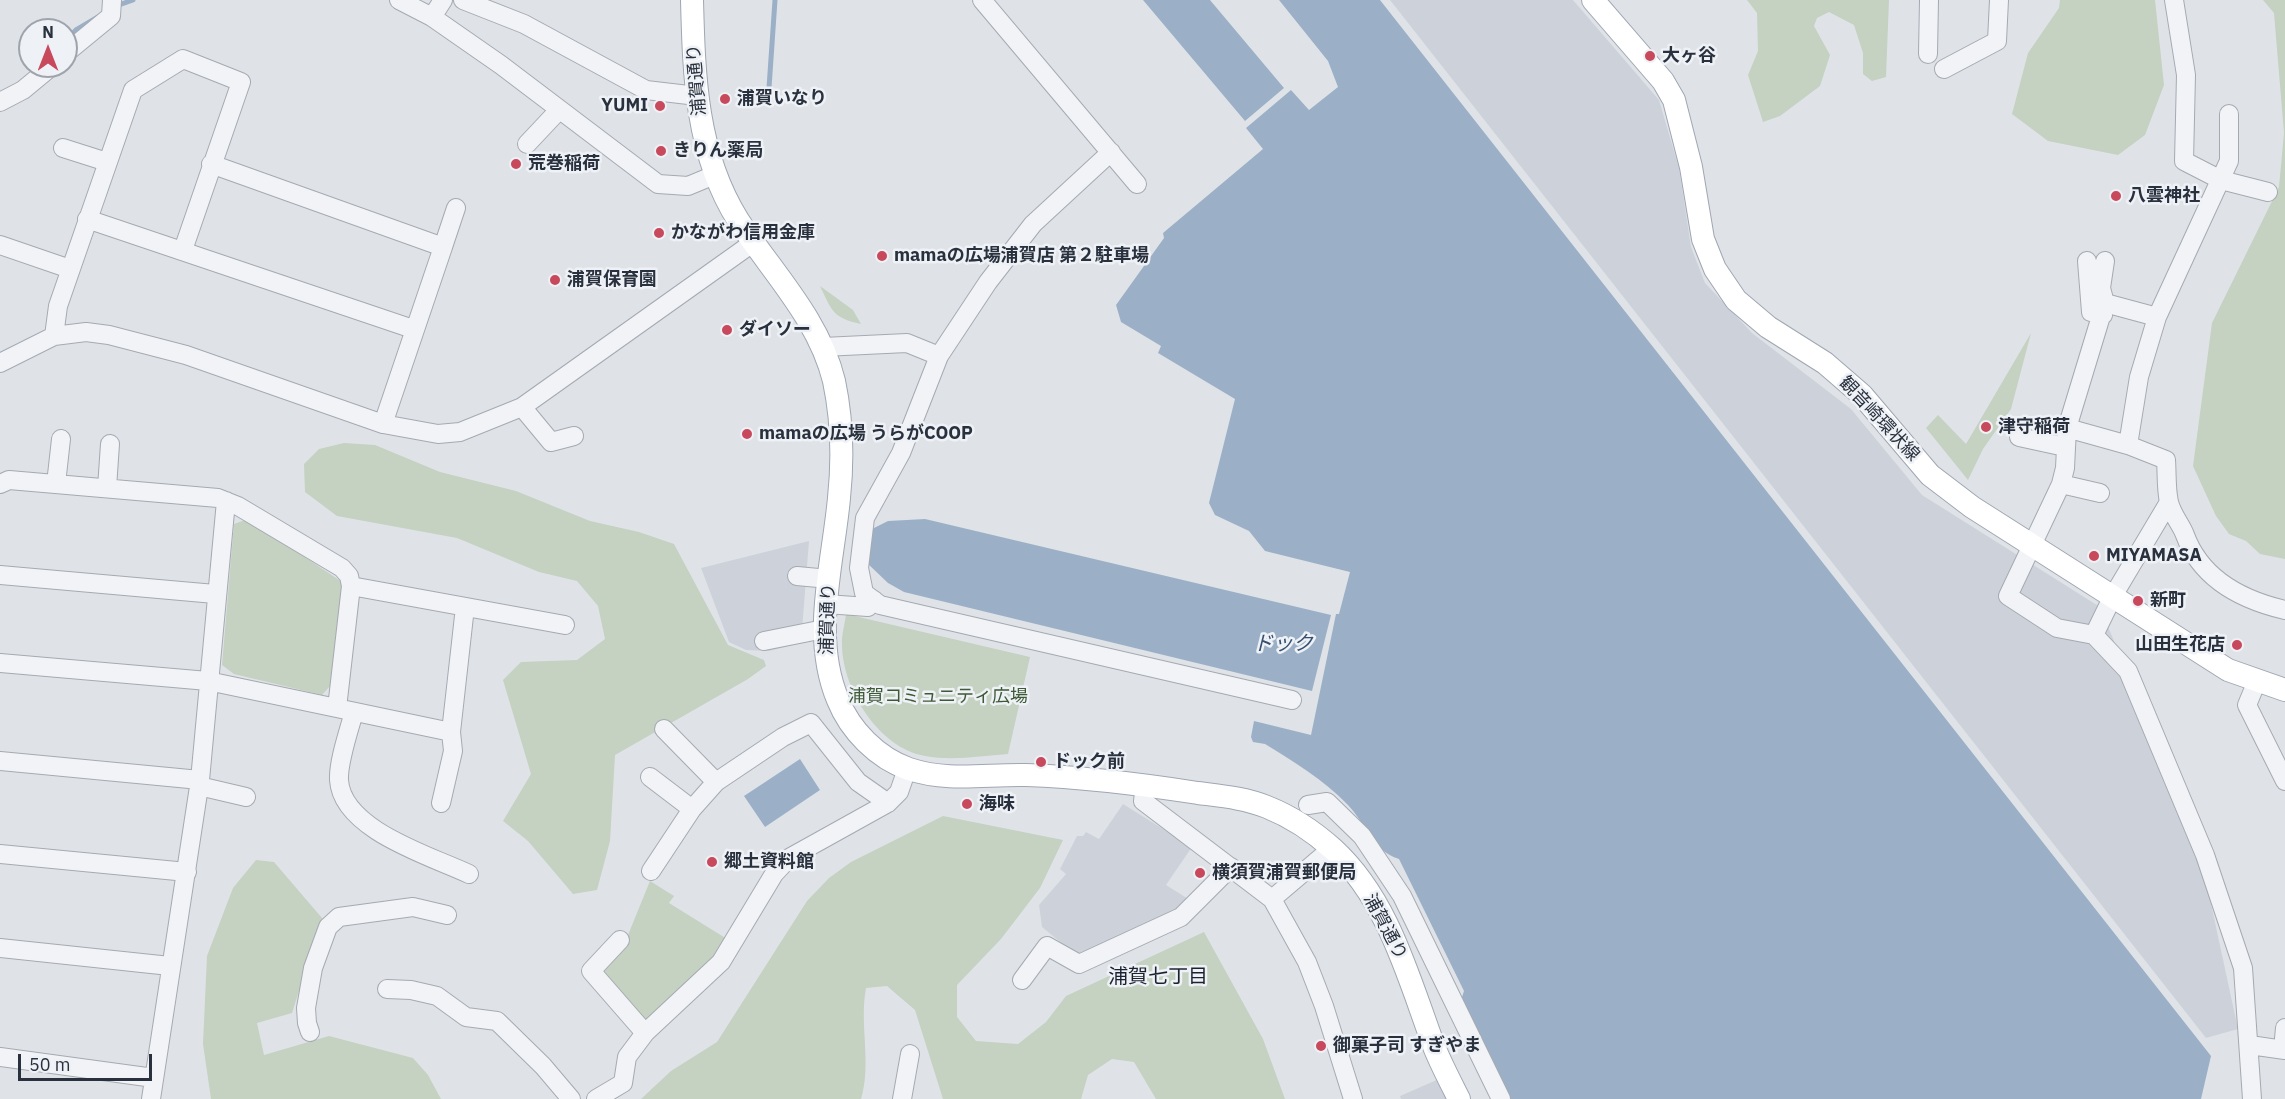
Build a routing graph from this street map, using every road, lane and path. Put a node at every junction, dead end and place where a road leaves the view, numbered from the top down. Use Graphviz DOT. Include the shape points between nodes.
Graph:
graph roads {
  1 [pos="399,0"];
  2 [pos="443,0"];
  3 [pos="463,0"];
  4 [pos="692,0"];
  5 [pos="982,0"];
  6 [pos="1593,0"];
  7 [pos="1929,0"];
  8 [pos="1999,0"];
  9 [pos="2174,0"];
  10 [pos="112,7"];
  11 [pos="432,17"];
  12 [pos="78,41"];
  13 [pos="1928,54"];
  14 [pos="1944,69"];
  15 [pos="38,78"];
  16 [pos="697,96"];
  17 [pos="0,102"];
  18 [pos="559,110"];
  19 [pos="2229,114"];
  20 [pos="527,144"];
  21 [pos="63,148"];
  22 [pos="1111,152"];
  23 [pos="107,162"];
  24 [pos="211,164"];
  25 [pos="717,174"];
  26 [pos="2221,180"];
  27 [pos="1137,184"];
  28 [pos="2268,192"];
  29 [pos="456,208"];
  30 [pos="87,219"];
  31 [pos="754,242"];
  32 [pos="0,245"];
  33 [pos="443,247"];
  34 [pos="183,250"];
  35 [pos="2096,261"];
  36 [pos="70,269"];
  37 [pos="2104,309"];
  38 [pos="2157,317"];
  39 [pos="413,329"];
  40 [pos="54,336"];
  41 [pos="823,347"];
  42 [pos="939,356"];
  43 [pos="0,363"];
  44 [pos="522,408"];
  45 [pos="383,424"];
  46 [pos="2067,428"];
  47 [pos="574,436"];
  48 [pos="2019,437"];
  49 [pos="61,439"];
  50 [pos="110,444"];
  51 [pos="2128,445"];
  52 [pos="2065,447"];
  53 [pos="0,483"];
  54 [pos="56,484"];
  55 [pos="2061,484"];
  56 [pos="107,488"];
  57 [pos="2100,494"];
  58 [pos="226,501"];
  59 [pos="2169,502"];
  60 [pos="2032,545"];
  61 [pos="0,575"];
  62 [pos="797,576"];
  63 [pos="829,579"];
  64 [pos="351,586"];
  65 [pos="215,594"];
  66 [pos="2113,597"];
  67 [pos="874,600"];
  68 [pos="826,604"];
  69 [pos="465,607"];
  70 [pos="2285,610"];
  71 [pos="564,625"];
  72 [pos="824,629"];
  73 [pos="2094,635"];
  74 [pos="764,641"];
  75 [pos="0,663"];
  76 [pos="208,681"];
  77 [pos="2256,681"];
  78 [pos="2285,690"];
  79 [pos="1292,700"];
  80 [pos="345,710"];
  81 [pos="664,729"];
  82 [pos="451,732"];
  83 [pos="0,761"];
  84 [pos="907,769"];
  85 [pos="650,777"];
  86 [pos="2285,781"];
  87 [pos="716,782"];
  88 [pos="199,783"];
  89 [pos="1145,785"];
  90 [pos="246,797"];
  91 [pos="441,803"];
  92 [pos="888,803"];
  93 [pos="1308,805"];
  94 [pos="692,808"];
  95 [pos="1332,848"];
  96 [pos="0,854"];
  97 [pos="1230,867"];
  98 [pos="187,872"];
  99 [pos="651,872"];
  100 [pos="469,874"];
  101 [pos="1272,899"];
  102 [pos="447,915"];
  103 [pos="620,940"];
  104 [pos="0,948"];
  105 [pos="170,966"];
  106 [pos="1022,980"];
  107 [pos="387,989"];
  108 [pos="2285,1028"];
  109 [pos="310,1032"];
  110 [pos="645,1033"];
  111 [pos="2250,1045"];
  112 [pos="2284,1049"];
  113 [pos="910,1054"];
  114 [pos="0,1058"];
  115 [pos="154,1078"];
  116 [pos="151,1099"];
  117 [pos="571,1099"];
  118 [pos="596,1099"];
  119 [pos="902,1099"];
  120 [pos="1353,1099"];
  121 [pos="1459,1099"];
  122 [pos="1501,1099"];
  123 [pos="2252,1099"];
  1 -- 11 [label="street"];
  2 -- 11 [label="street"];
  3 -- 16 [label="street" via="524,24 646,90"];
  4 -- 16 [label="main road, 浦賀通り"];
  5 -- 22 [label="street"];
  6 -- 60 [label="main road, 観音崎環状線" via="1663,81 1674,100 1703,238 1714,269 1736,300 1768,327 1825,363 1862,395 1930,475"];
  7 -- 13 [label="street"];
  8 -- 14 [label="street" via="1997,41"];
  9 -- 26 [label="street" via="2186,75 2184,161"];
  10 -- 12 [label="street"];
  11 -- 18 [label="street"];
  15 -- 17 [label="street"];
  16 -- 25 [label="main road, 浦賀通り" via="699,120"];
  18 -- 20 [label="street"];
  18 -- 25 [label="street" via="658,184 688,186"];
  19 -- 26 [label="street" via="2229,161"];
  21 -- 23 [label="street"];
  22 -- 27 [label="street"];
  22 -- 42 [label="street" via="1033,224 987,282"];
  23 -- 24 [label="street" via="133,90 183,59 241,82"];
  23 -- 30 [label="street"];
  24 -- 33 [label="street"];
  24 -- 34 [label="street"];
  25 -- 31 [label="main road, 浦賀通り" via="736,216"];
  26 -- 28 [label="street"];
  26 -- 38 [label="street"];
  29 -- 33 [label="street"];
  30 -- 34 [label="street"];
  30 -- 36 [label="street"];
  31 -- 41 [label="main road, 浦賀通り"];
  31 -- 44 [label="street"];
  32 -- 36 [label="street"];
  33 -- 39 [label="street"];
  34 -- 39 [label="street"];
  35 -- 37 [label="street" via="2091,312"];
  36 -- 40 [label="street" via="58,306"];
  37 -- 38 [label="street"];
  37 -- 46 [label="street"];
  38 -- 51 [label="street" via="2139,377"];
  39 -- 45 [label="street"];
  40 -- 43 [label="street"];
  40 -- 45 [label="street" via="86,333 127,338"];
  41 -- 42 [label="street" via="907,342"];
  41 -- 63 [label="main road, 浦賀通り" via="840,419 842,466"];
  42 -- 67 [label="street" via="901,453 865,518 859,568 864,593"];
  44 -- 45 [label="street" via="460,432 438,434"];
  44 -- 47 [label="street" via="551,442"];
  46 -- 51 [label="street"];
  46 -- 52 [label="street"];
  48 -- 52 [label="street"];
  49 -- 54 [label="street"];
  50 -- 56 [label="street"];
  51 -- 59 [label="street" via="2166,460"];
  52 -- 55 [label="street"];
  53 -- 54 [label="street" via="9,480"];
  54 -- 56 [label="street"];
  55 -- 57 [label="street"];
  55 -- 60 [label="street"];
  56 -- 58 [label="street"];
  58 -- 64 [label="street" via="342,568"];
  58 -- 65 [label="street"];
  59 -- 66 [label="street"];
  59 -- 70 [label="street" via="2188,546 2203,566 2232,592"];
  60 -- 66 [label="main road, 観音崎環状線"];
  60 -- 73 [label="street" via="2008,596 2057,628"];
  61 -- 65 [label="street"];
  62 -- 63 [label="street"];
  63 -- 68 [label="main road, 浦賀通り"];
  64 -- 69 [label="street"];
  64 -- 80 [label="street"];
  65 -- 76 [label="street"];
  66 -- 73 [label="street"];
  66 -- 77 [label="main road, 観音崎環状線" via="2228,670"];
  67 -- 68 [label="street" via="868,607"];
  67 -- 79 [label="street" via="880,605"];
  68 -- 72 [label="main road, 浦賀通り"];
  69 -- 71 [label="street"];
  69 -- 82 [label="street"];
  72 -- 74 [label="street"];
  72 -- 84 [label="main road, 浦賀通り" via="828,670 839,704 854,729 876,750"];
  73 -- 111 [label="street" via="2128,671 2205,855 2243,968"];
  75 -- 76 [label="street"];
  76 -- 80 [label="street"];
  76 -- 88 [label="street"];
  77 -- 78 [label="main road, 観音崎環状線"];
  77 -- 86 [label="street" via="2247,705"];
  80 -- 82 [label="street"];
  80 -- 100 [label="street" via="338,778 354,812 380,835"];
  81 -- 87 [label="street"];
  82 -- 91 [label="street" via="453,751"];
  83 -- 88 [label="street"];
  84 -- 89 [label="main road, 浦賀通り" via="953,778 1020,775"];
  84 -- 92 [label="street" via="899,792"];
  85 -- 94 [label="street"];
  87 -- 92 [label="street" via="811,723 858,782"];
  87 -- 94 [label="street"];
  88 -- 90 [label="street"];
  88 -- 98 [label="street"];
  89 -- 95 [label="main road, 浦賀通り" via="1267,807 1302,824"];
  89 -- 97 [label="street" via="1143,801"];
  92 -- 110 [label="street" via="789,858 774,874 721,962"];
  93 -- 122 [label="street" via="1327,802 1362,836 1402,896"];
  94 -- 99 [label="street"];
  95 -- 101 [label="street"];
  95 -- 121 [label="main road, 浦賀通り" via="1355,871 1380,912"];
  96 -- 98 [label="street"];
  97 -- 101 [label="street"];
  97 -- 106 [label="street" via="1181,917 1079,964 1047,946"];
  98 -- 105 [label="street"];
  101 -- 120 [label="street" via="1307,962"];
  102 -- 109 [label="street" via="413,907 339,917 328,927 313,968 306,1008"];
  103 -- 110 [label="street" via="591,971"];
  104 -- 105 [label="street"];
  105 -- 115 [label="street"];
  107 -- 117 [label="street" via="437,996 466,1017 497,1021"];
  108 -- 112 [label="street"];
  110 -- 118 [label="street" via="627,1057 623,1083"];
  111 -- 112 [label="street"];
  111 -- 123 [label="street"];
  113 -- 119 [label="street"];
  114 -- 115 [label="street"];
  115 -- 116 [label="street"];
}
